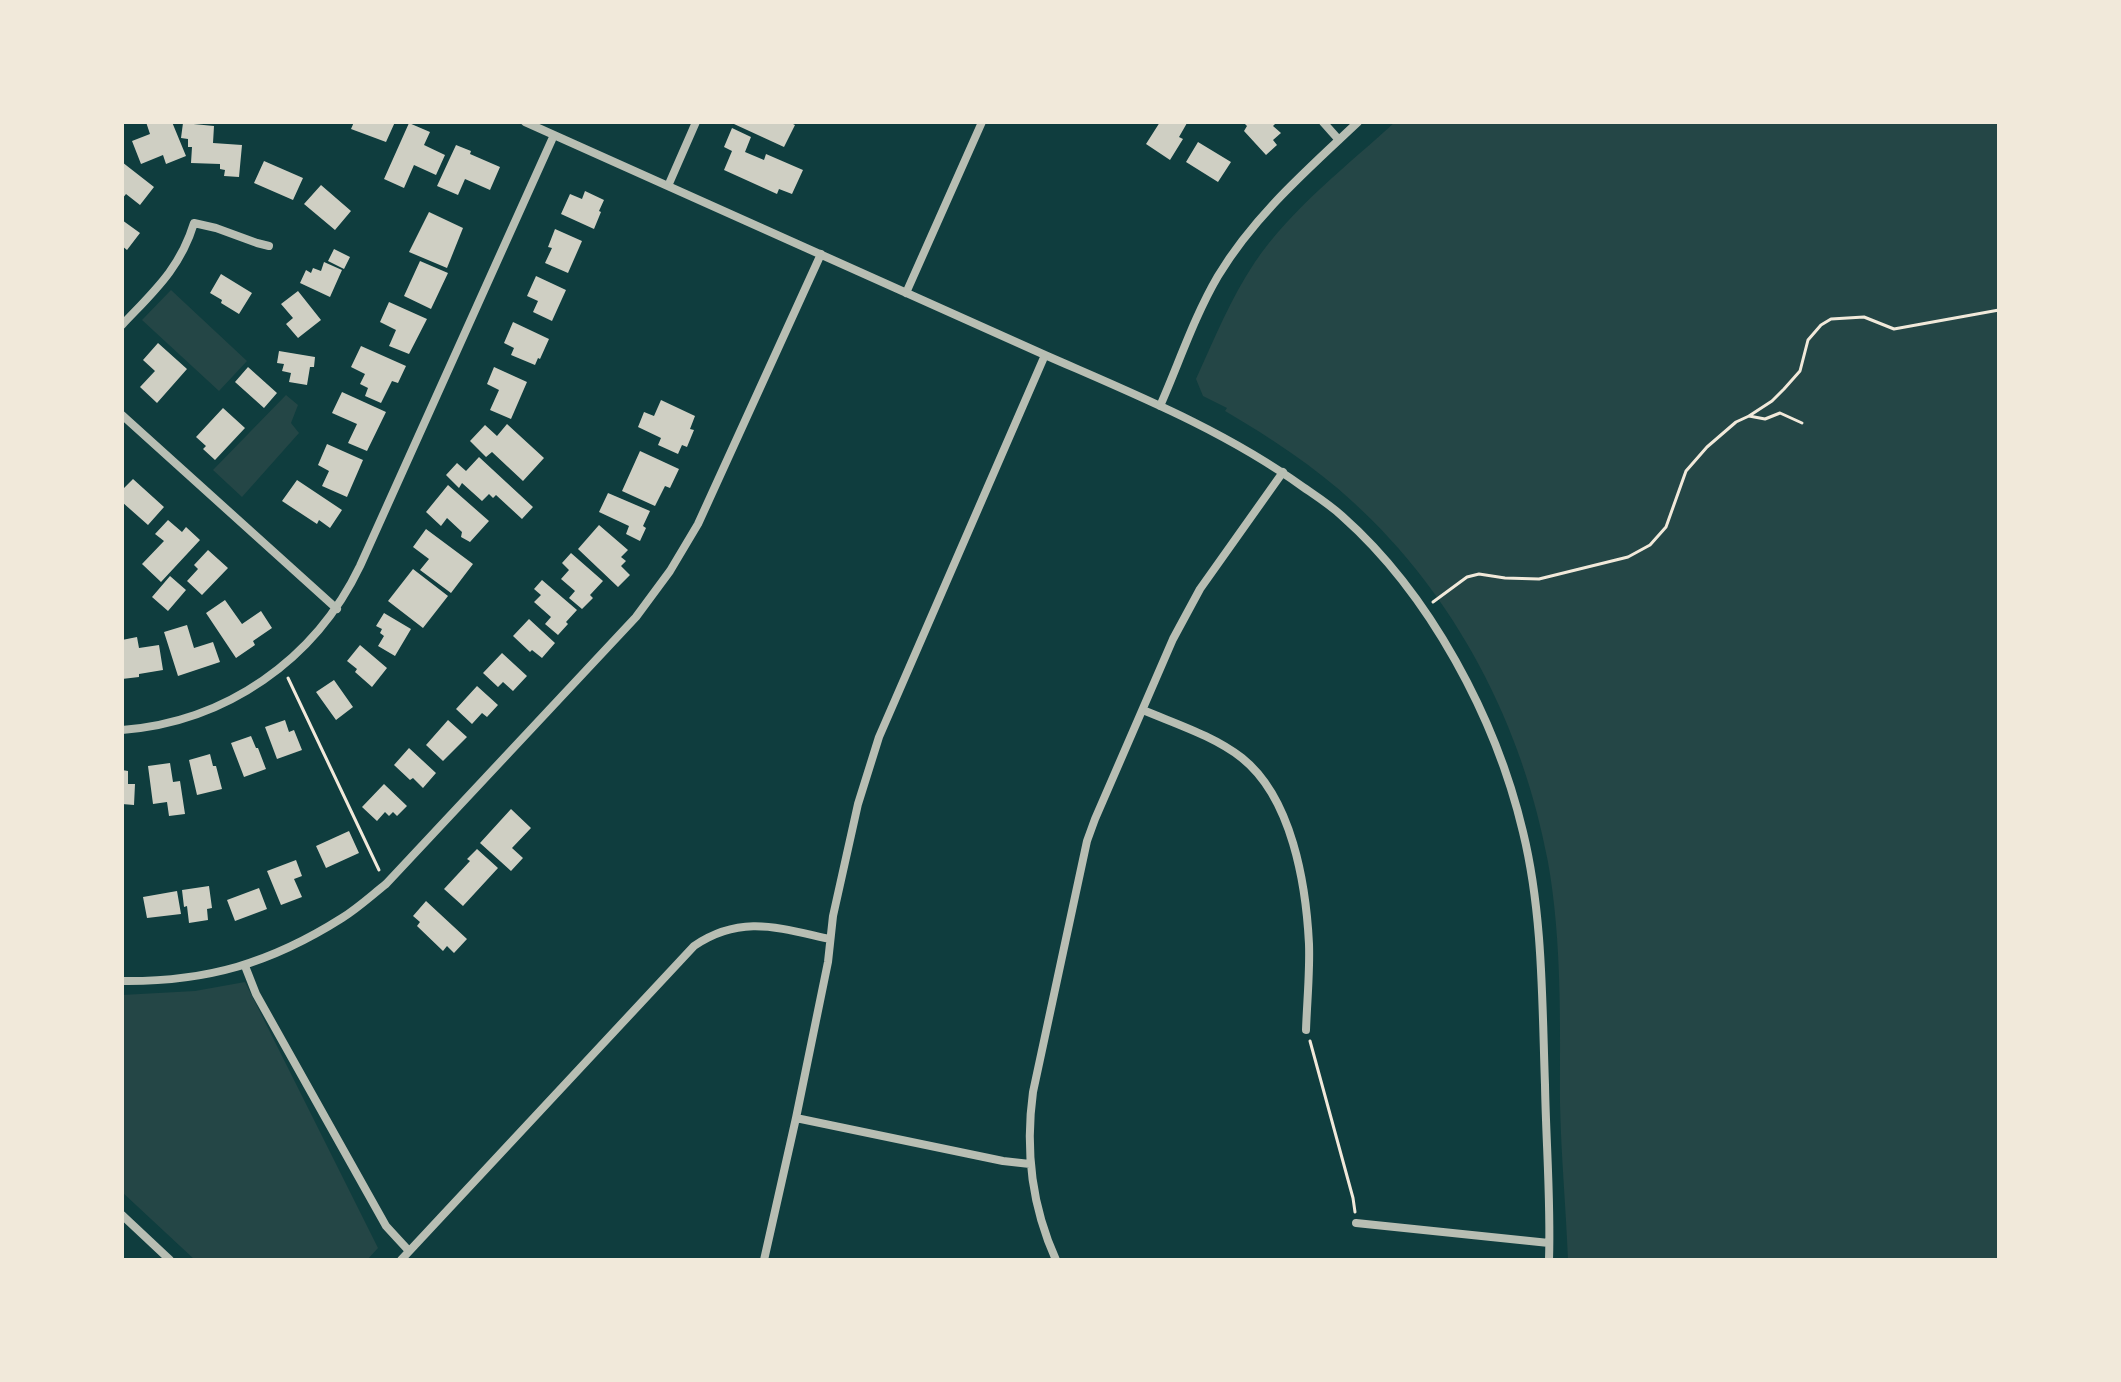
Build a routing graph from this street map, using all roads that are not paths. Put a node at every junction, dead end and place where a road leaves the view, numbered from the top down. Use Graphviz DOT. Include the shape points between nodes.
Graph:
graph roads {
  1 [pos="525,122"];
  2 [pos="696,122"];
  3 [pos="982,122"];
  4 [pos="1323,122"];
  5 [pos="1358,122"];
  6 [pos="554,135"];
  7 [pos="1339,140"];
  8 [pos="668,186"];
  9 [pos="269,246"];
  10 [pos="821,254"];
  11 [pos="906,293"];
  12 [pos="122,325"];
  13 [pos="1045,355"];
  14 [pos="1160,406"];
  15 [pos="122,415"];
  16 [pos="1283,472"];
  17 [pos="337,609"];
  18 [pos="1143,710"];
  19 [pos="122,730"];
  20 [pos="830,939"];
  21 [pos="245,966"];
  22 [pos="122,981"];
  23 [pos="1306,1030"];
  24 [pos="796,1118"];
  25 [pos="1030,1164"];
  26 [pos="122,1215"];
  27 [pos="1356,1223"];
  28 [pos="1549,1243"];
  29 [pos="409,1251"];
  30 [pos="170,1260"];
  31 [pos="401,1260"];
  32 [pos="764,1260"];
  33 [pos="1056,1260"];
  34 [pos="1549,1260"];
  1 -- 6 [label="street"];
  2 -- 8 [label="street"];
  3 -- 11 [label="street"];
  4 -- 7 [label="street"];
  5 -- 7 [label="street"];
  6 -- 8 [label="street"];
  6 -- 17 [label="street"];
  7 -- 14 [label="street" via="1268,207 1217,277"];
  8 -- 10 [label="street"];
  9 -- 12 [label="street" via="194,223 177,264"];
  10 -- 11 [label="street"];
  10 -- 21 [label="street" via="698,524 636,617 386,884 293,946"];
  11 -- 13 [label="street"];
  13 -- 14 [label="street"];
  13 -- 20 [label="street" via="873,754"];
  14 -- 16 [label="street"];
  15 -- 17 [label="street"];
  16 -- 18 [label="street" via="1200,589"];
  16 -- 28 [label="street" via="1342,515 1423,609 1462,670 1503,767 1523,832 1542,969"];
  17 -- 19 [label="street" via="283,666 245,693 199,714"];
  18 -- 23 [label="street" via="1234,752 1257,772 1276,800 1290,833 1305,900"];
  18 -- 25 [label="street" via="1095,819 1080,868 1033,1092"];
  20 -- 24 [label="street"];
  20 -- 29 [label="street" via="753,925 721,931 694,946"];
  21 -- 22 [label="street" via="157,981"];
  21 -- 29 [label="street" via="386,1226"];
  24 -- 25 [label="street"];
  24 -- 32 [label="street"];
  25 -- 33 [label="street"];
  26 -- 30 [label="street"];
  27 -- 28 [label="street"];
  28 -- 34 [label="street"];
  29 -- 31 [label="street"];
}
